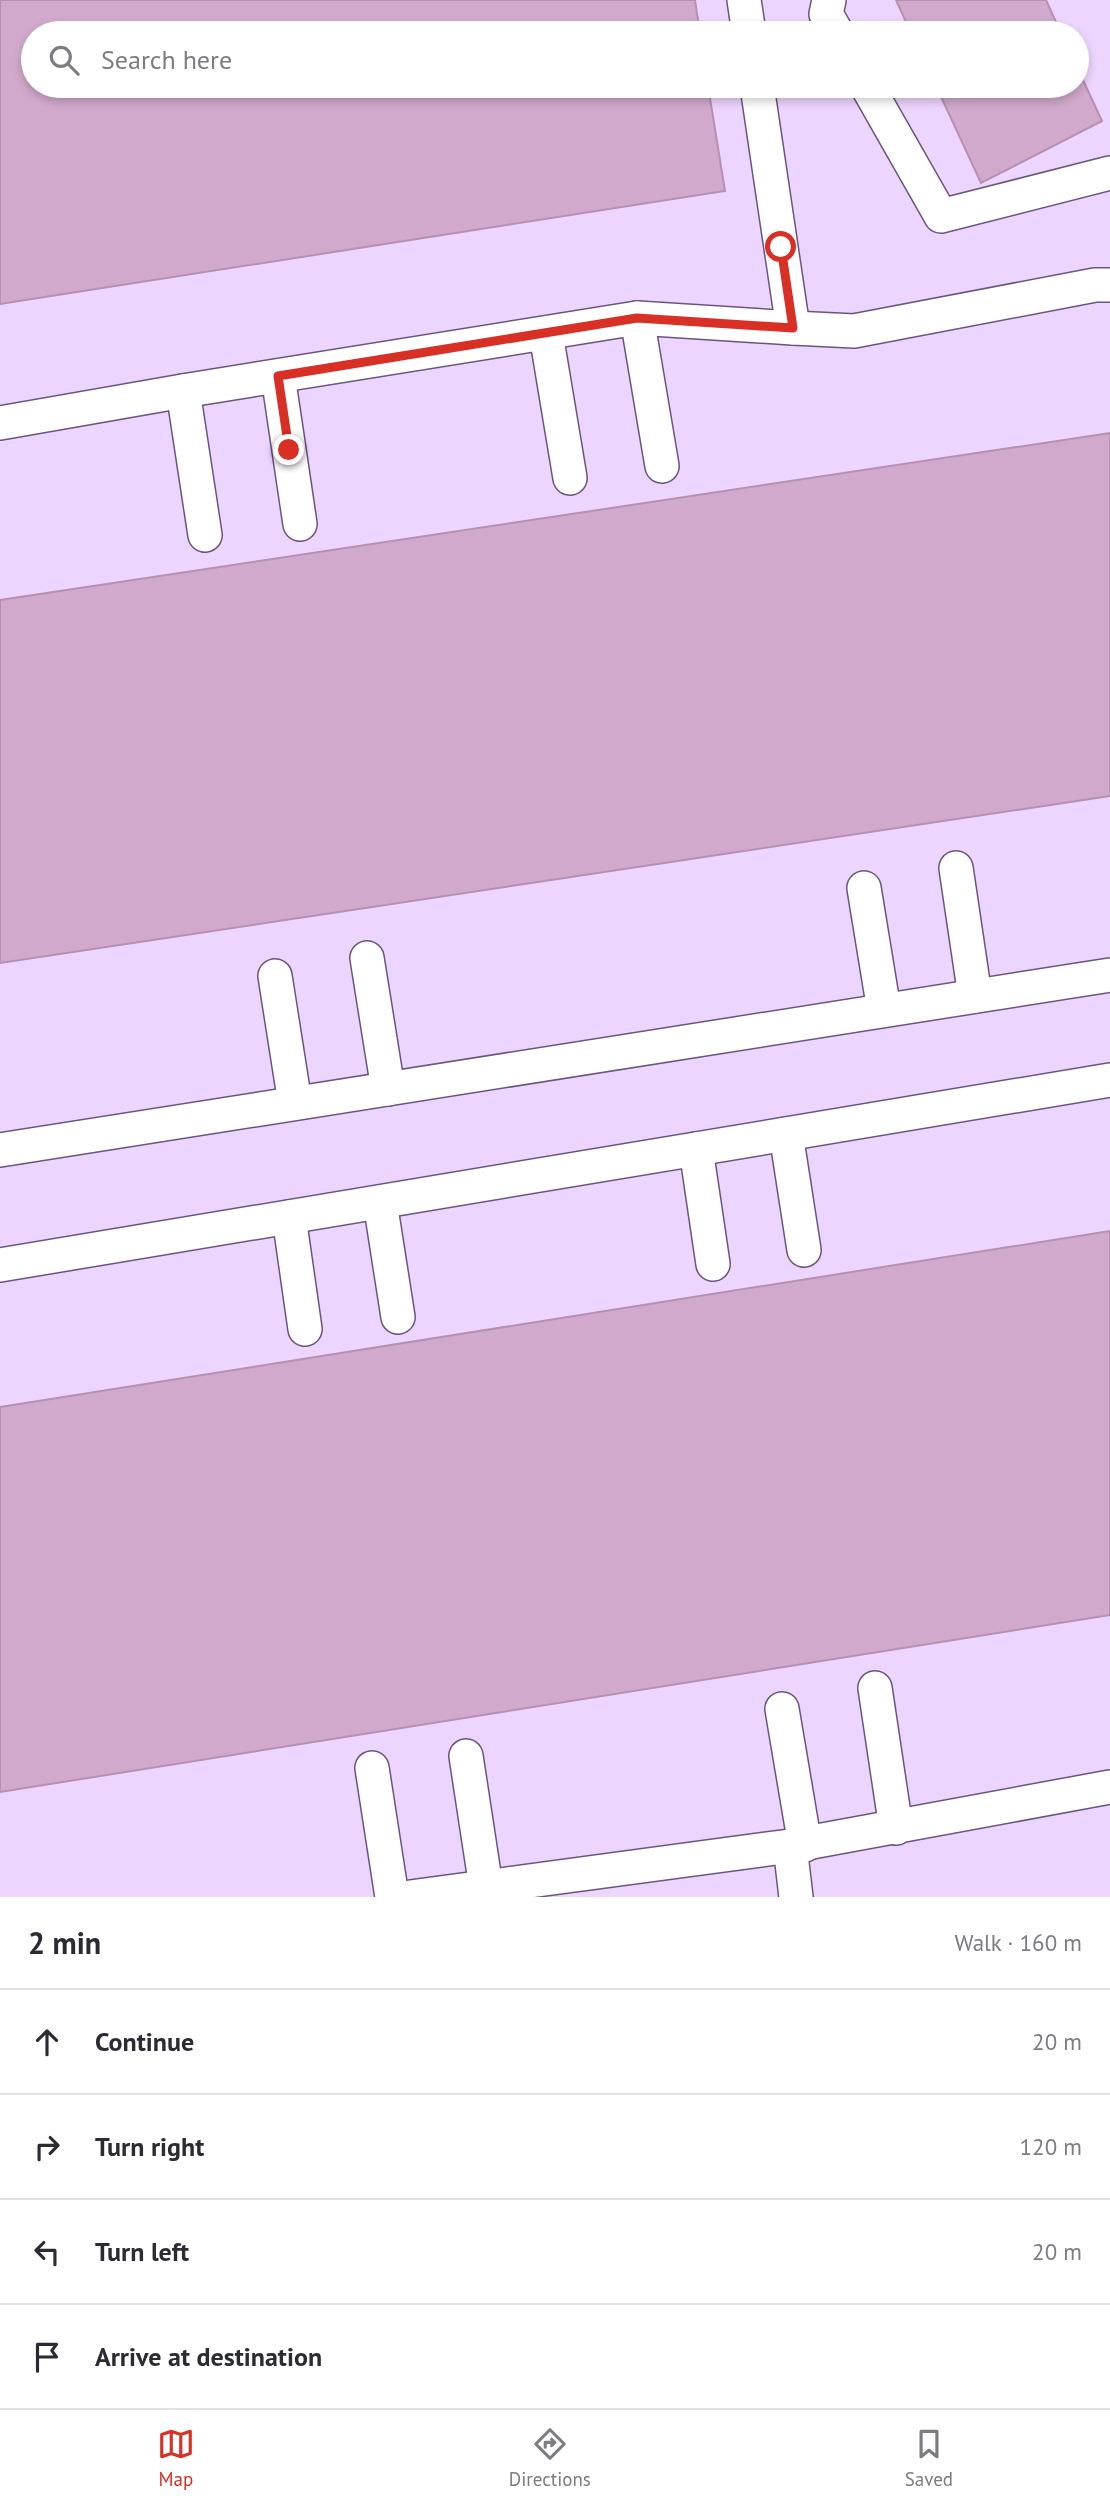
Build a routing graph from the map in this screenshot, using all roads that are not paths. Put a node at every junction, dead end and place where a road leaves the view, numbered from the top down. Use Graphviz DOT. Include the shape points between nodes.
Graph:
graph roads {
  1 [pos="744,0"];
  2 [pos="830,0"];
  3 [pos="747,21"];
  4 [pos="830,21"];
  5 [pos="759,98"];
  6 [pos="874,98"];
  7 [pos="1110,173"];
  8 [pos="1110,285"];
  9 [pos="637,318"];
  10 [pos="793,328"];
  11 [pos="546,334"];
  12 [pos="278,376"];
  13 [pos="183,391"];
  14 [pos="0,423"];
  15 [pos="662,466"];
  16 [pos="569,478"];
  17 [pos="300,524"];
  18 [pos="205,536"];
  19 [pos="956,868"];
  20 [pos="864,888"];
  21 [pos="367,958"];
  22 [pos="1110,975"];
  23 [pos="275,976"];
  24 [pos="975,996"];
  25 [pos="884,1010"];
  26 [pos="1110,1080"];
  27 [pos="388,1089"];
  28 [pos="295,1103"];
  29 [pos="786,1134"];
  30 [pos="696,1149"];
  31 [pos="0,1150"];
  32 [pos="380,1202"];
  33 [pos="289,1217"];
  34 [pos="804,1250"];
  35 [pos="713,1264"];
  36 [pos="0,1265"];
  37 [pos="398,1317"];
  38 [pos="305,1329"];
  39 [pos="875,1688"];
  40 [pos="782,1709"];
  41 [pos="466,1756"];
  42 [pos="372,1768"];
  43 [pos="1110,1787"];
  44 [pos="897,1828"];
  45 [pos="797,1845"];
  46 [pos="486,1886"];
  47 [pos="392,1897"];
  48 [pos="411,1897"];
  49 [pos="796,1897"];
  1 -- 3 [label="lane"];
  2 -- 4 [label="lane" via="826,14"];
  5 -- 10 [label="lane"];
  6 -- 7 [label="lane" via="941,216"];
  8 -- 10 [label="lane" via="854,331"];
  9 -- 10 [label="lane"];
  9 -- 11 [label="lane"];
  9 -- 15 [label="lane"];
  11 -- 12 [label="lane"];
  11 -- 16 [label="lane"];
  12 -- 13 [label="lane"];
  12 -- 17 [label="lane"];
  13 -- 14 [label="lane"];
  13 -- 18 [label="lane"];
  19 -- 24 [label="lane"];
  20 -- 25 [label="lane"];
  21 -- 27 [label="lane"];
  22 -- 24 [label="lane"];
  23 -- 28 [label="lane"];
  24 -- 25 [label="lane"];
  25 -- 27 [label="lane"];
  26 -- 29 [label="lane"];
  27 -- 28 [label="lane"];
  28 -- 31 [label="lane"];
  29 -- 30 [label="lane"];
  29 -- 34 [label="lane"];
  30 -- 32 [label="lane"];
  30 -- 35 [label="lane"];
  32 -- 33 [label="lane"];
  32 -- 37 [label="lane"];
  33 -- 36 [label="lane"];
  33 -- 38 [label="lane"];
  39 -- 44 [label="lane"];
  40 -- 45 [label="lane"];
  41 -- 46 [label="lane"];
  42 -- 47 [label="lane"];
  43 -- 44 [label="lane"];
  44 -- 45 [label="lane"];
  45 -- 46 [label="lane"];
  45 -- 49 [label="lane"];
  46 -- 48 [label="lane"];
}
